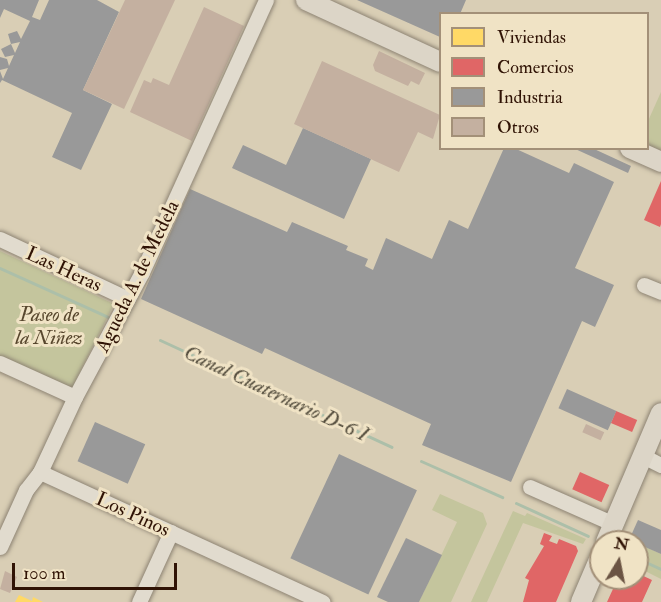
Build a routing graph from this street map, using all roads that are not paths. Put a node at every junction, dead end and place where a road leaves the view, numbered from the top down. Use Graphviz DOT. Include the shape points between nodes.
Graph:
graph roads {
  1 [pos="266,0"];
  2 [pos="306,0"];
  3 [pos="439,61"];
  4 [pos="634,150"];
  5 [pos="661,162"];
  6 [pos="0,239"];
  7 [pos="644,285"];
  8 [pos="661,292"];
  9 [pos="128,299"];
  10 [pos="0,363"];
  11 [pos="75,397"];
  12 [pos="661,413"];
  13 [pos="643,456"];
  14 [pos="661,465"];
  15 [pos="40,471"];
  16 [pos="530,487"];
  17 [pos="605,530"];
  18 [pos="611,530"];
  19 [pos="171,532"];
  20 [pos="0,547"];
  21 [pos="589,583"];
  22 [pos="292,596"];
  23 [pos="138,602"];
  24 [pos="323,602"];
  25 [pos="581,602"];
  1 -- 9 [label="street, Agueda A. de Medela"];
  2 -- 3 [label="main road"];
  4 -- 5 [label="main road"];
  6 -- 9 [label="street, Las Heras"];
  7 -- 8 [label="street"];
  9 -- 11 [label="street, Agueda A. de Medela"];
  10 -- 11 [label="street"];
  11 -- 15 [label="street, Agueda A. de Medela"];
  12 -- 13 [label="main road"];
  13 -- 14 [label="street"];
  13 -- 18 [label="main road"];
  15 -- 19 [label="street, Los Pinos"];
  15 -- 20 [label="street, Agueda A. de Medela" via="27,487"];
  16 -- 17 [label="street"];
  19 -- 22 [label="street, Los Pinos"];
  19 -- 23 [label="street"];
  21 -- 25 [label="main road"];
  22 -- 24 [label="street, Los Pinos"];
}
